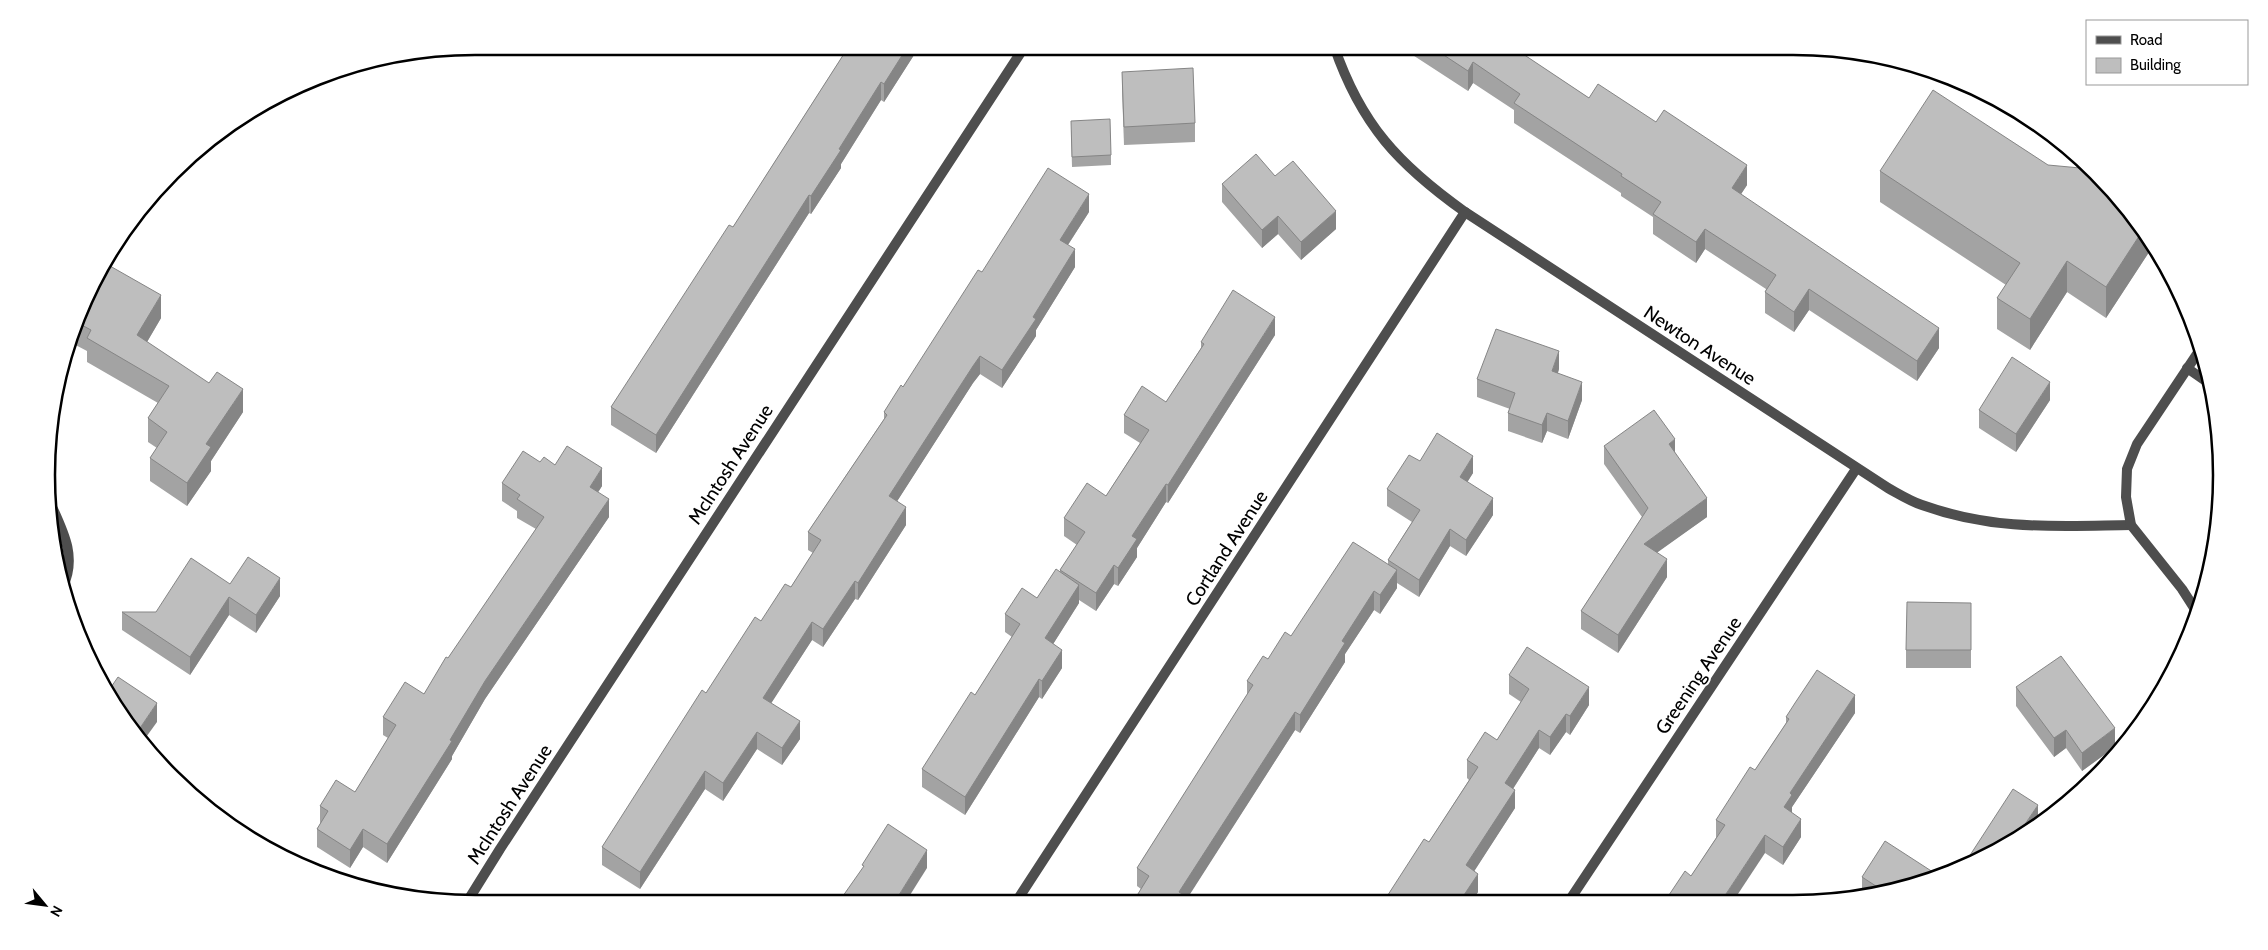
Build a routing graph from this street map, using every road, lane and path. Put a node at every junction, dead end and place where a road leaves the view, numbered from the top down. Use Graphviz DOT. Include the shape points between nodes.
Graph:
graph roads {
  1 [pos="1019,55"];
  2 [pos="1338,55"];
  3 [pos="1466,212"];
  4 [pos="2196,356"];
  5 [pos="2188,368"];
  6 [pos="2202,378"];
  7 [pos="1856,469"];
  8 [pos="58,520"];
  9 [pos="2131,525"];
  10 [pos="67,577"];
  11 [pos="2192,605"];
  12 [pos="471,895"];
  13 [pos="1021,895"];
  14 [pos="1573,895"];
  1 -- 12 [label="street, McIntosh Avenue"];
  2 -- 3 [label="street, Newton Avenue" via="1352,92 1368,120 1393,151 1427,184"];
  3 -- 7 [label="street, Newton Avenue"];
  3 -- 13 [label="street, Cortland Avenue"];
  4 -- 5 [label="street"];
  5 -- 6 [label="street"];
  5 -- 9 [label="street" via="2137,444 2126,469"];
  7 -- 9 [label="street, Newton Avenue" via="1920,505 1960,517 2002,525"];
  7 -- 14 [label="street, Greening Avenue"];
  8 -- 10 [label="street" via="66,538"];
  9 -- 11 [label="street"];
}
